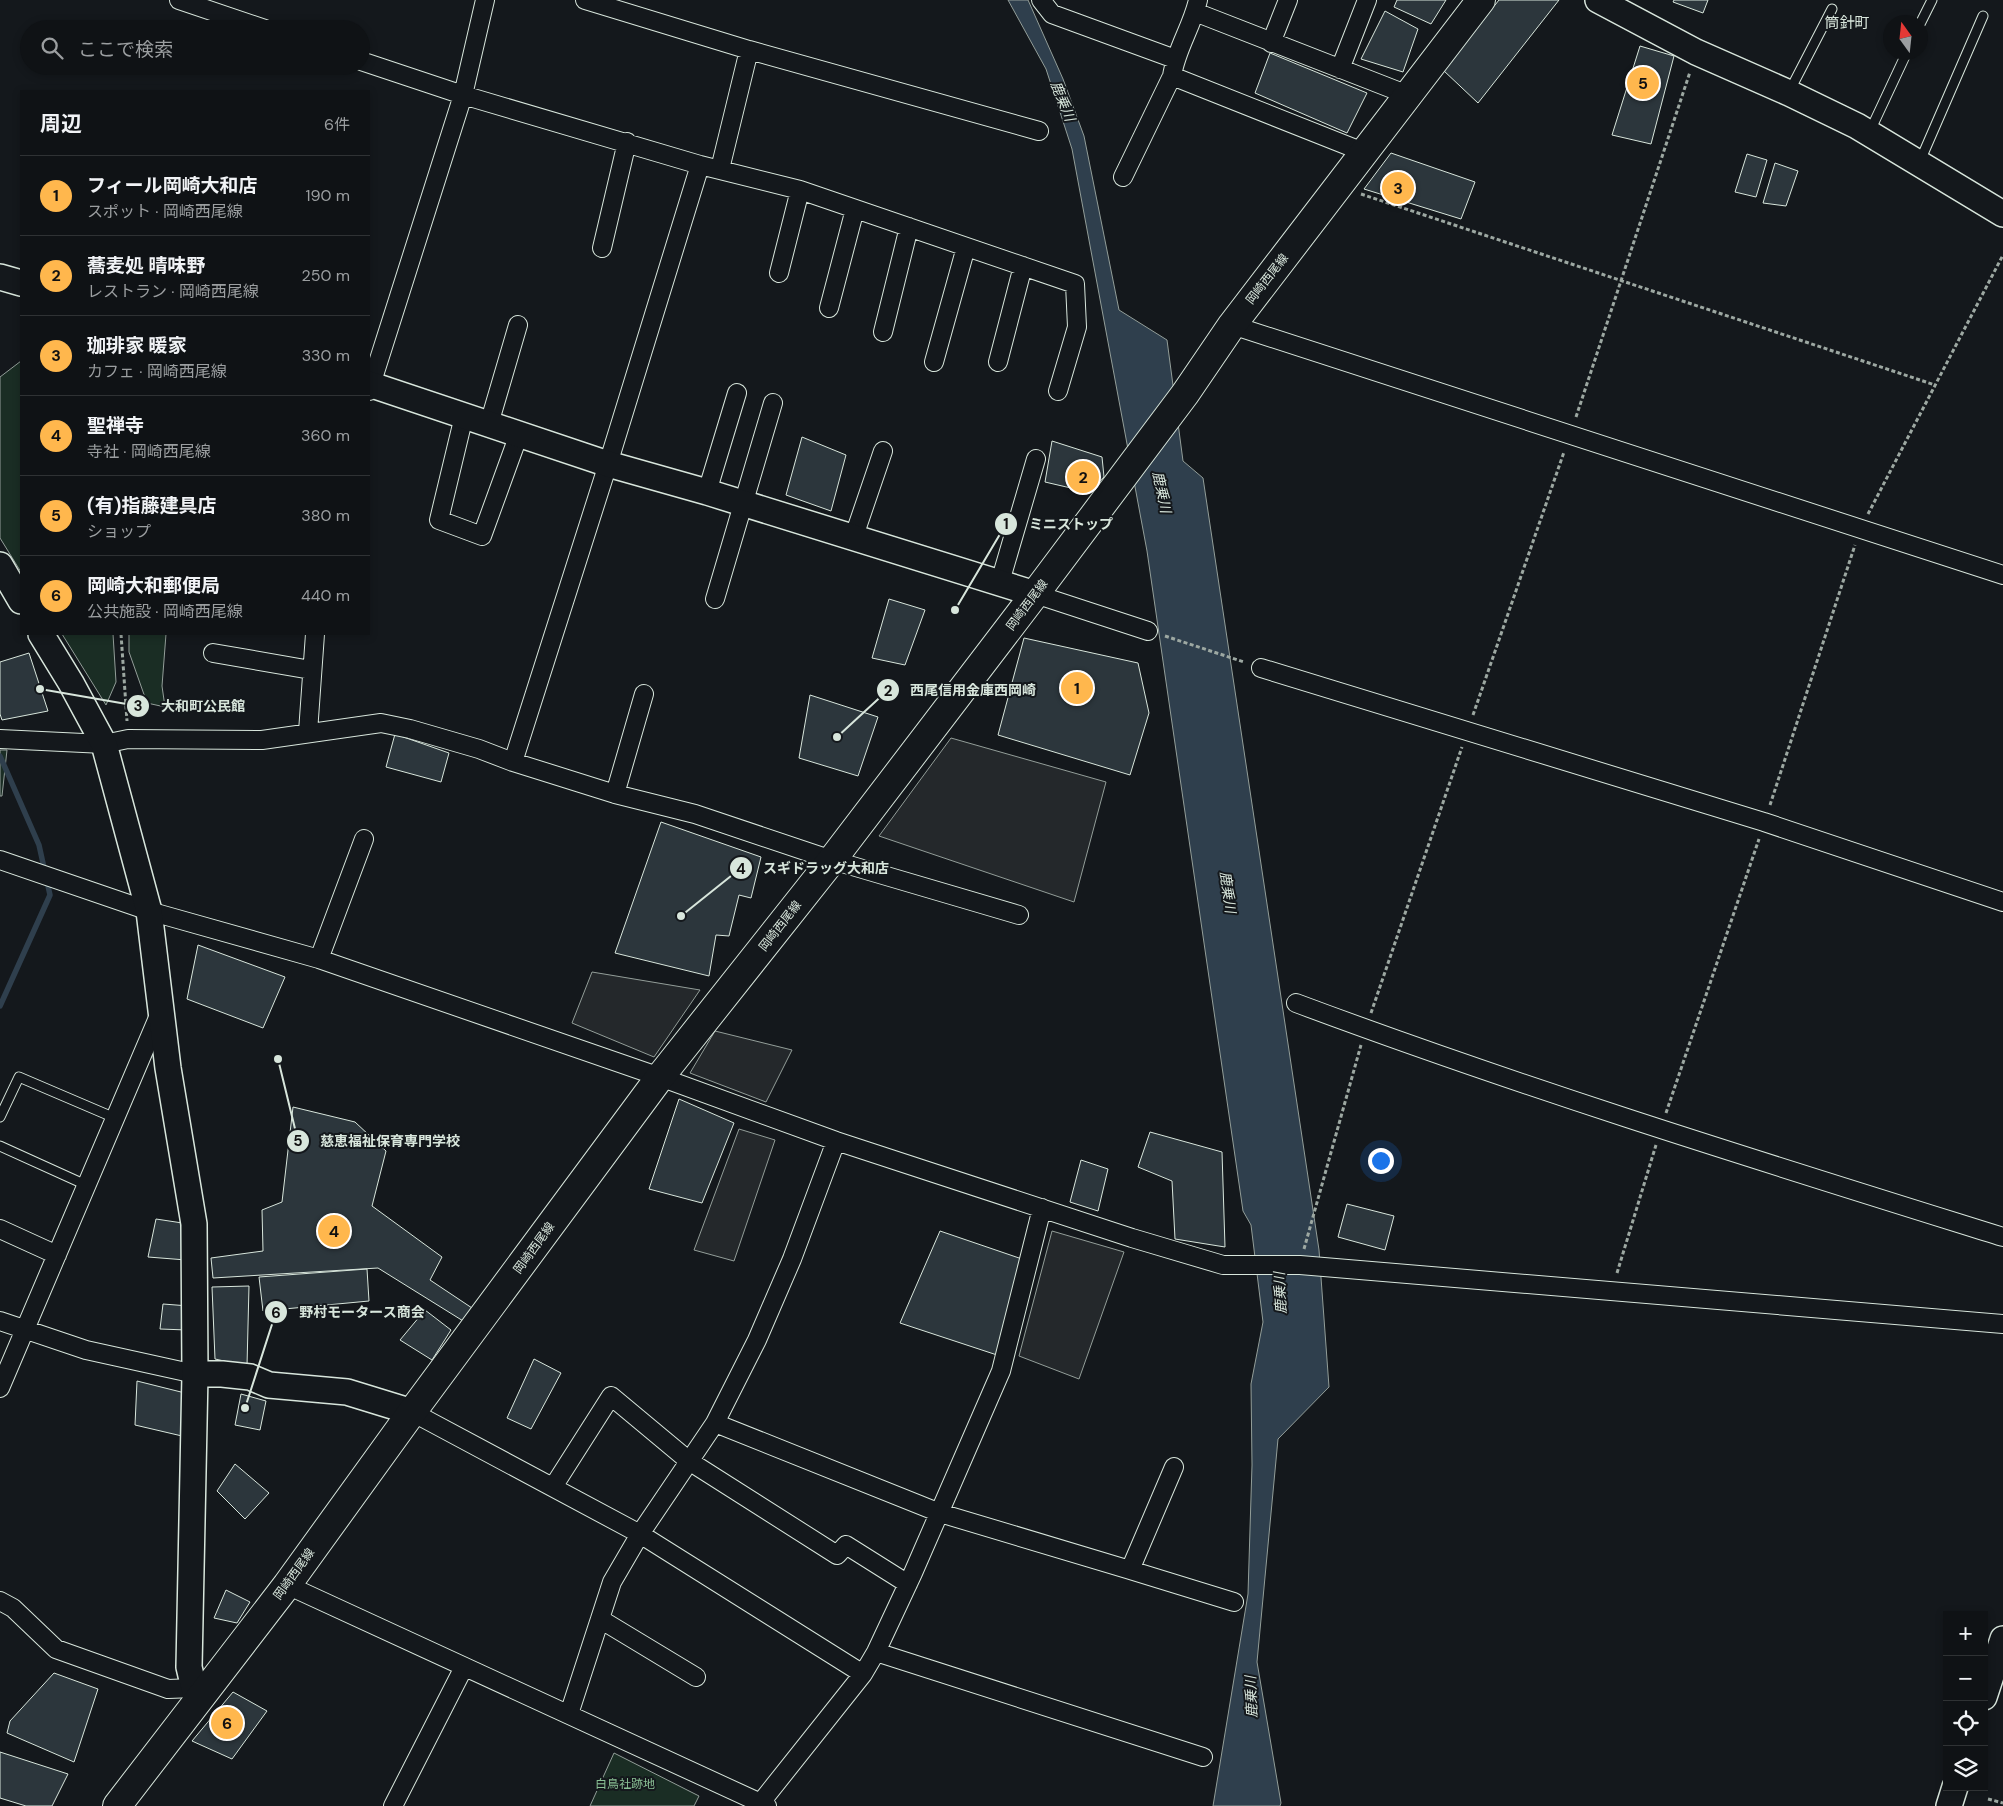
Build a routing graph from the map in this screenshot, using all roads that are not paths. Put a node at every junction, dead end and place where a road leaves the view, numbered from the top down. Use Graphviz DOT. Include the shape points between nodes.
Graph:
graph roads {
  1 [pos="179,0"];
  2 [pos="485,0"];
  3 [pos="585,0"];
  4 [pos="1041,0"];
  5 [pos="1288,0"];
  6 [pos="1368,0"];
  7 [pos="1482,0"];
  8 [pos="1598,0"];
  9 [pos="1932,0"];
  10 [pos="1197,6"];
  11 [pos="1832,9"];
  12 [pos="1924,15"];
  13 [pos="1983,16"];
  14 [pos="239,20"];
  15 [pos="1271,43"];
  16 [pos="749,50"];
  17 [pos="1903,60"];
  18 [pos="370,64"];
  19 [pos="1173,68"];
  20 [pos="1340,70"];
  21 [pos="1789,92"];
  22 [pos="464,95"];
  23 [pos="1408,95"];
  24 [pos="1039,131"];
  25 [pos="1869,134"];
  26 [pos="627,142"];
  27 [pos="1366,152"];
  28 [pos="1918,163"];
  29 [pos="700,164"];
  30 [pos="720,169"];
  31 [pos="1123,177"];
  32 [pos="800,190"];
  33 [pos="855,209"];
  34 [pos="2003,214"];
  35 [pos="909,227"];
  36 [pos="966,247"];
  37 [pos="602,248"];
  38 [pos="1023,266"];
  39 [pos="779,273"];
  40 [pos="0,277"];
  41 [pos="20,283"];
  42 [pos="829,308"];
  43 [pos="518,325"];
  44 [pos="1232,325"];
  45 [pos="883,332"];
  46 [pos="934,362"];
  47 [pos="998,362"];
  48 [pos="370,386"];
  49 [pos="1058,391"];
  50 [pos="737,393"];
  51 [pos="773,403"];
  52 [pos="464,416"];
  53 [pos="489,424"];
  54 [pos="519,434"];
  55 [pos="883,451"];
  56 [pos="1036,459"];
  57 [pos="608,464"];
  58 [pos="707,492"];
  59 [pos="742,504"];
  60 [pos="853,538"];
  61 [pos="0,565"];
  62 [pos="2003,575"];
  63 [pos="1000,582"];
  64 [pos="1035,594"];
  65 [pos="20,599"];
  66 [pos="715,599"];
  67 [pos="1148,631"];
  68 [pos="42,635"];
  69 [pos="315,635"];
  70 [pos="214,653"];
  71 [pos="1261,668"];
  72 [pos="312,670"];
  73 [pos="644,694"];
  74 [pos="308,732"];
  75 [pos="0,739"];
  76 [pos="104,744"];
  77 [pos="513,762"];
  78 [pos="615,794"];
  79 [pos="364,839"];
  80 [pos="0,860"];
  81 [pos="832,860"];
  82 [pos="2003,902"];
  83 [pos="149,911"];
  84 [pos="1020,915"];
  85 [pos="319,958"];
  86 [pos="1296,1003"];
  87 [pos="160,1013"];
  88 [pos="660,1077"];
  89 [pos="0,1117"];
  90 [pos="115,1118"];
  91 [pos="836,1141"];
  92 [pos="0,1146"];
  93 [pos="86,1185"];
  94 [pos="1042,1208"];
  95 [pos="0,1229"];
  96 [pos="2003,1237"];
  97 [pos="57,1255"];
  98 [pos="0,1322"];
  99 [pos="2003,1324"];
  100 [pos="25,1330"];
  101 [pos="195,1374"];
  102 [pos="0,1388"];
  103 [pos="412,1412"];
  104 [pos="715,1423"];
  105 [pos="689,1462"];
  106 [pos="1174,1467"];
  107 [pos="553,1487"];
  108 [pos="940,1513"];
  109 [pos="640,1534"];
  110 [pos="1130,1570"];
  111 [pos="908,1584"];
  112 [pos="287,1585"];
  113 [pos="0,1601"];
  114 [pos="1234,1602"];
  115 [pos="600,1619"];
  116 [pos="2003,1639"];
  117 [pos="876,1652"];
  118 [pos="464,1666"];
  119 [pos="863,1674"];
  120 [pos="696,1677"];
  121 [pos="1988,1685"];
  122 [pos="195,1694"];
  123 [pos="569,1714"];
  124 [pos="1203,1758"];
  125 [pos="1954,1791"];
  126 [pos="762,1805"];
  127 [pos="117,1806"];
  128 [pos="393,1806"];
  129 [pos="1949,1806"];
  1 -- 14 [label="street"];
  2 -- 22 [label="street"];
  3 -- 16 [label="street"];
  4 -- 19 [label="street" via="1052,14"];
  5 -- 15 [label="street"];
  6 -- 20 [label="street"];
  7 -- 23 [label="main road, 岡崎西尾線"];
  8 -- 21 [label="street" via="1696,52"];
  9 -- 12 [label="lane"];
  10 -- 15 [label="street"];
  10 -- 19 [label="street"];
  11 -- 21 [label="lane"];
  13 -- 28 [label="lane"];
  15 -- 20 [label="street"];
  16 -- 24 [label="street"];
  16 -- 30 [label="street"];
  17 -- 25 [label="lane"];
  18 -- 22 [label="street"];
  19 -- 27 [label="street"];
  19 -- 31 [label="street"];
  20 -- 23 [label="street"];
  21 -- 25 [label="street"];
  22 -- 26 [label="street"];
  22 -- 48 [label="street"];
  23 -- 27 [label="main road, 岡崎西尾線"];
  25 -- 28 [label="street"];
  26 -- 29 [label="street"];
  26 -- 37 [label="street"];
  27 -- 44 [label="main road, 岡崎西尾線"];
  28 -- 34 [label="street"];
  29 -- 30 [label="street"];
  29 -- 57 [label="street"];
  30 -- 32 [label="street"];
  32 -- 33 [label="street"];
  32 -- 39 [label="street"];
  33 -- 35 [label="street"];
  33 -- 42 [label="street"];
  35 -- 36 [label="street"];
  35 -- 45 [label="street"];
  36 -- 38 [label="street"];
  36 -- 46 [label="street"];
  38 -- 47 [label="street"];
  38 -- 49 [label="street" via="1075,284 1077,327"];
  40 -- 41 [label="street"];
  43 -- 53 [label="street"];
  44 -- 62 [label="street"];
  44 -- 64 [label="main road, 岡崎西尾線" via="1185,394"];
  48 -- 52 [label="street"];
  50 -- 58 [label="street"];
  51 -- 59 [label="street"];
  52 -- 53 [label="street"];
  52 -- 54 [label="street" via="439,520 482,536"];
  53 -- 54 [label="street"];
  54 -- 57 [label="street"];
  55 -- 60 [label="street"];
  56 -- 63 [label="street"];
  57 -- 58 [label="street"];
  57 -- 77 [label="street"];
  58 -- 59 [label="street"];
  59 -- 60 [label="street"];
  59 -- 66 [label="street"];
  60 -- 63 [label="street"];
  61 -- 65 [label="street"];
  63 -- 64 [label="street"];
  64 -- 67 [label="street"];
  64 -- 81 [label="main road, 岡崎西尾線"];
  68 -- 76 [label="street"];
  69 -- 72 [label="street"];
  70 -- 72 [label="street"];
  71 -- 82 [label="street" via="1764,822"];
  72 -- 74 [label="street"];
  73 -- 78 [label="street"];
  74 -- 76 [label="street" via="262,740 128,739"];
  74 -- 77 [label="street" via="381,723 479,749"];
  75 -- 76 [label="street"];
  76 -- 83 [label="street"];
  77 -- 78 [label="street"];
  78 -- 81 [label="street" via="695,814"];
  79 -- 85 [label="street"];
  80 -- 83 [label="street"];
  81 -- 84 [label="street"];
  81 -- 88 [label="main road, 岡崎西尾線"];
  83 -- 85 [label="street"];
  83 -- 87 [label="street"];
  85 -- 88 [label="street"];
  86 -- 96 [label="street" via="1660,1130"];
  87 -- 90 [label="street"];
  87 -- 101 [label="street" via="194,1224"];
  88 -- 91 [label="street"];
  88 -- 103 [label="main road, 岡崎西尾線"];
  89 -- 90 [label="lane" via="19,1077"];
  90 -- 93 [label="street"];
  91 -- 94 [label="street"];
  91 -- 104 [label="street" via="788,1268 757,1340"];
  92 -- 93 [label="lane"];
  93 -- 97 [label="street"];
  94 -- 99 [label="street" via="1223,1264 1300,1265"];
  94 -- 108 [label="street" via="1001,1371"];
  95 -- 97 [label="street"];
  97 -- 100 [label="street"];
  98 -- 100 [label="street"];
  100 -- 101 [label="street" via="86,1350"];
  100 -- 102 [label="street"];
  101 -- 103 [label="street" via="250,1377 269,1385 347,1392"];
  101 -- 122 [label="street" via="190,1667"];
  103 -- 107 [label="street"];
  103 -- 112 [label="main road, 岡崎西尾線"];
  104 -- 105 [label="street"];
  104 -- 108 [label="street"];
  105 -- 107 [label="street" via="611,1396"];
  105 -- 109 [label="street"];
  105 -- 111 [label="street" via="837,1555 846,1545"];
  106 -- 110 [label="street"];
  107 -- 109 [label="street"];
  108 -- 110 [label="street"];
  108 -- 111 [label="street"];
  109 -- 115 [label="street" via="612,1582"];
  109 -- 119 [label="street"];
  110 -- 114 [label="street"];
  111 -- 117 [label="street"];
  112 -- 118 [label="street"];
  112 -- 122 [label="main road, 岡崎西尾線"];
  113 -- 122 [label="street" via="13,1608 56,1649 168,1689"];
  115 -- 120 [label="street"];
  115 -- 123 [label="street"];
  116 -- 121 [label="street"];
  117 -- 119 [label="street"];
  117 -- 124 [label="street"];
  118 -- 123 [label="street"];
  118 -- 128 [label="street"];
  119 -- 126 [label="street"];
  122 -- 127 [label="main road, 岡崎西尾線"];
  123 -- 126 [label="street"];
  125 -- 129 [label="street"];
}
